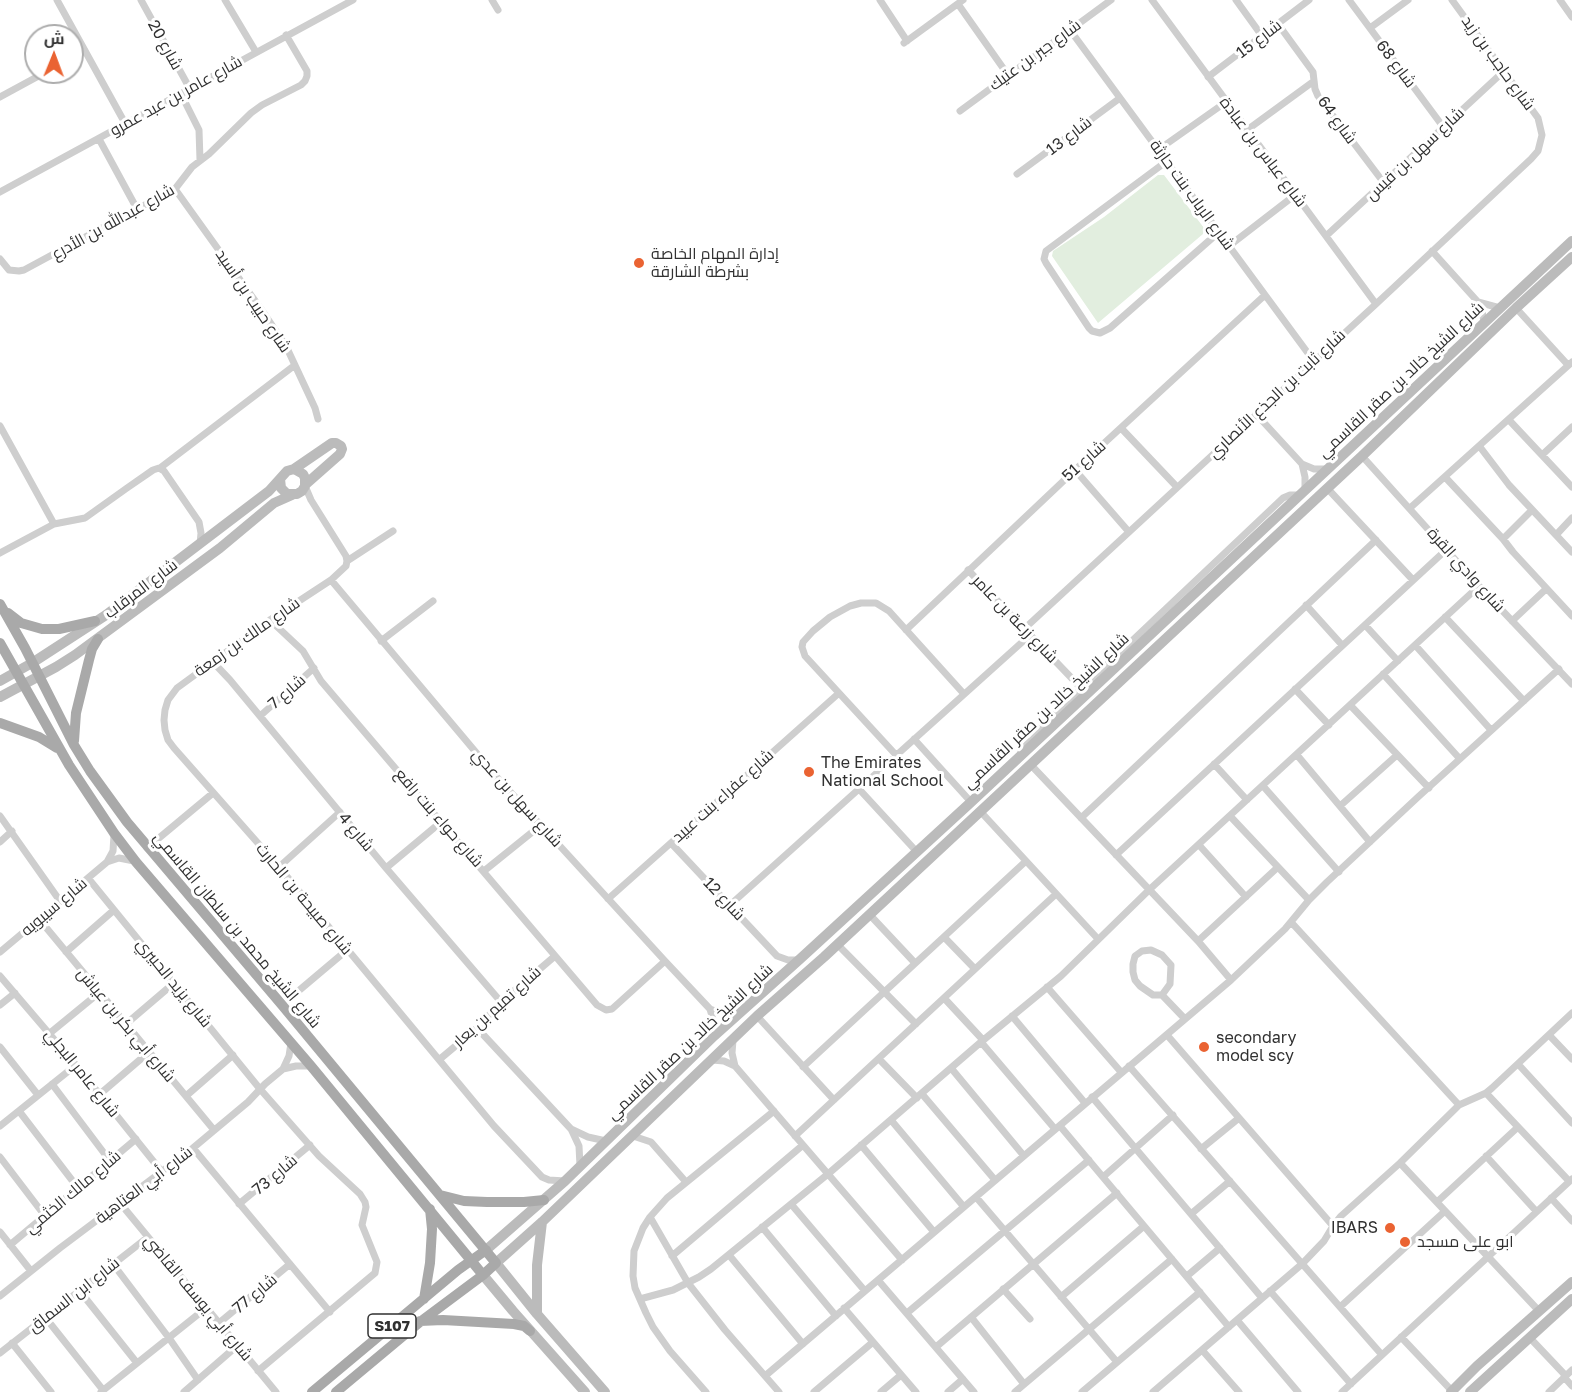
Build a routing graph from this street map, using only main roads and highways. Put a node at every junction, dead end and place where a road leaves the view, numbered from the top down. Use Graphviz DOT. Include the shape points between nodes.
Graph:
graph roads {
  1 [pos="1572,241"];
  2 [pos="1572,256"];
  3 [pos="1391,411"];
  4 [pos="1384,434"];
  5 [pos="294,469"];
  6 [pos="280,479"];
  7 [pos="305,485"];
  8 [pos="293,495"];
  9 [pos="2,607"];
  10 [pos="95,621"];
  11 [pos="98,639"];
  12 [pos="0,643"];
  13 [pos="32,663"];
  14 [pos="16,672"];
  15 [pos="39,676"];
  16 [pos="0,681"];
  17 [pos="23,685"];
  18 [pos="0,697"];
  19 [pos="0,723"];
  20 [pos="74,745"];
  21 [pos="60,749"];
  22 [pos="830,932"];
  23 [pos="824,957"];
  24 [pos="438,1194"];
  25 [pos="544,1200"];
  26 [pos="430,1208"];
  27 [pos="542,1222"];
  28 [pos="486,1250"];
  29 [pos="471,1260"];
  30 [pos="496,1263"];
  31 [pos="483,1275"];
  32 [pos="1572,1282"];
  33 [pos="424,1299"];
  34 [pos="1572,1299"];
  35 [pos="537,1314"];
  36 [pos="420,1322"];
  37 [pos="530,1331"];
  38 [pos="1490,1355"];
  39 [pos="1472,1390"];
  40 [pos="312,1392"];
  41 [pos="336,1392"];
  42 [pos="585,1392"];
  43 [pos="606,1392"];
  44 [pos="1451,1392"];
  1 -- 3 [label="main road, شارع الشيخ خالد بن صقر القاسمي"];
  2 -- 4 [label="main road, شارع الشيخ خالد بن صقر القاسمي"];
  3 -- 4 [label="main road" via="1402,409"];
  3 -- 22 [label="main road, شارع الشيخ خالد بن صقر القاسمي" via="1302,493 1266,520 1084,691 1021,756"];
  4 -- 23 [label="main road, شارع الشيخ خالد بن صقر القاسمي"];
  5 -- 6 [label="main road"];
  5 -- 7 [label="main road" via="303,474"];
  5 -- 7 [label="main road" via="332,443 341,446 340,454"];
  6 -- 8 [label="main road" via="284,491"];
  6 -- 10 [label="main road, شارع المرقاب" via="220,530"];
  7 -- 8 [label="main road"];
  8 -- 11 [label="main road, شارع المرقاب" via="274,503"];
  9 -- 10 [label="main road" via="21,623 42,629"];
  9 -- 13 [label="main road, شارع الشيخ محمد بن سلطان القاسمي"];
  10 -- 13 [label="main road, شارع المرقاب"];
  11 -- 15 [label="main road, شارع المرقاب"];
  11 -- 20 [label="main road" via="90,654 76,713"];
  12 -- 14 [label="main road, شارع الشيخ محمد بن سلطان القاسمي"];
  13 -- 14 [label="main road, شارع المرقاب"];
  13 -- 15 [label="main road, شارع الشيخ محمد بن سلطان القاسمي"];
  14 -- 16 [label="main road, شارع المرقاب"];
  14 -- 17 [label="main road, شارع الشيخ محمد بن سلطان القاسمي"];
  15 -- 17 [label="main road, شارع المرقاب"];
  15 -- 20 [label="main road, شارع الشيخ محمد بن سلطان القاسمي"];
  17 -- 18 [label="main road, شارع المرقاب"];
  17 -- 21 [label="main road, شارع الشيخ محمد بن سلطان القاسمي"];
  19 -- 21 [label="main road"];
  20 -- 24 [label="main road, شارع الشيخ محمد بن سلطان القاسمي" via="147,848"];
  21 -- 26 [label="main road, شارع الشيخ محمد بن سلطان القاسمي" via="136,862"];
  22 -- 23 [label="main road" via="816,951"];
  22 -- 25 [label="main road, شارع الشيخ خالد بن صقر القاسمي" via="714,1036"];
  23 -- 27 [label="main road, شارع الشيخ خالد بن صقر القاسمي"];
  24 -- 25 [label="main road" via="476,1202"];
  24 -- 28 [label="main road, شارع الشيخ محمد بن سلطان القاسمي"];
  25 -- 28 [label="main road, شارع الشيخ خالد بن صقر القاسمي"];
  26 -- 29 [label="main road, شارع الشيخ محمد بن سلطان القاسمي"];
  26 -- 33 [label="main road" via="432,1239"];
  27 -- 30 [label="main road, شارع الشيخ خالد بن صقر القاسمي"];
  27 -- 35 [label="main road"];
  28 -- 29 [label="main road"];
  28 -- 30 [label="main road, شارع الشيخ محمد بن سلطان القاسمي"];
  29 -- 31 [label="main road, شارع الشيخ محمد بن سلطان القاسمي"];
  29 -- 33 [label="main road, S107"];
  30 -- 31 [label="main road"];
  30 -- 35 [label="main road"];
  31 -- 36 [label="main road, S107"];
  31 -- 37 [label="main road"];
  32 -- 38 [label="main road"];
  33 -- 40 [label="main road, S107"];
  34 -- 39 [label="main road"];
  35 -- 43 [label="main road"];
  36 -- 37 [label="main road" via="514,1324"];
  36 -- 41 [label="main road, S107"];
  37 -- 42 [label="main road"];
  38 -- 39 [label="main road" via="1496,1360"];
  38 -- 44 [label="main road"];
}
